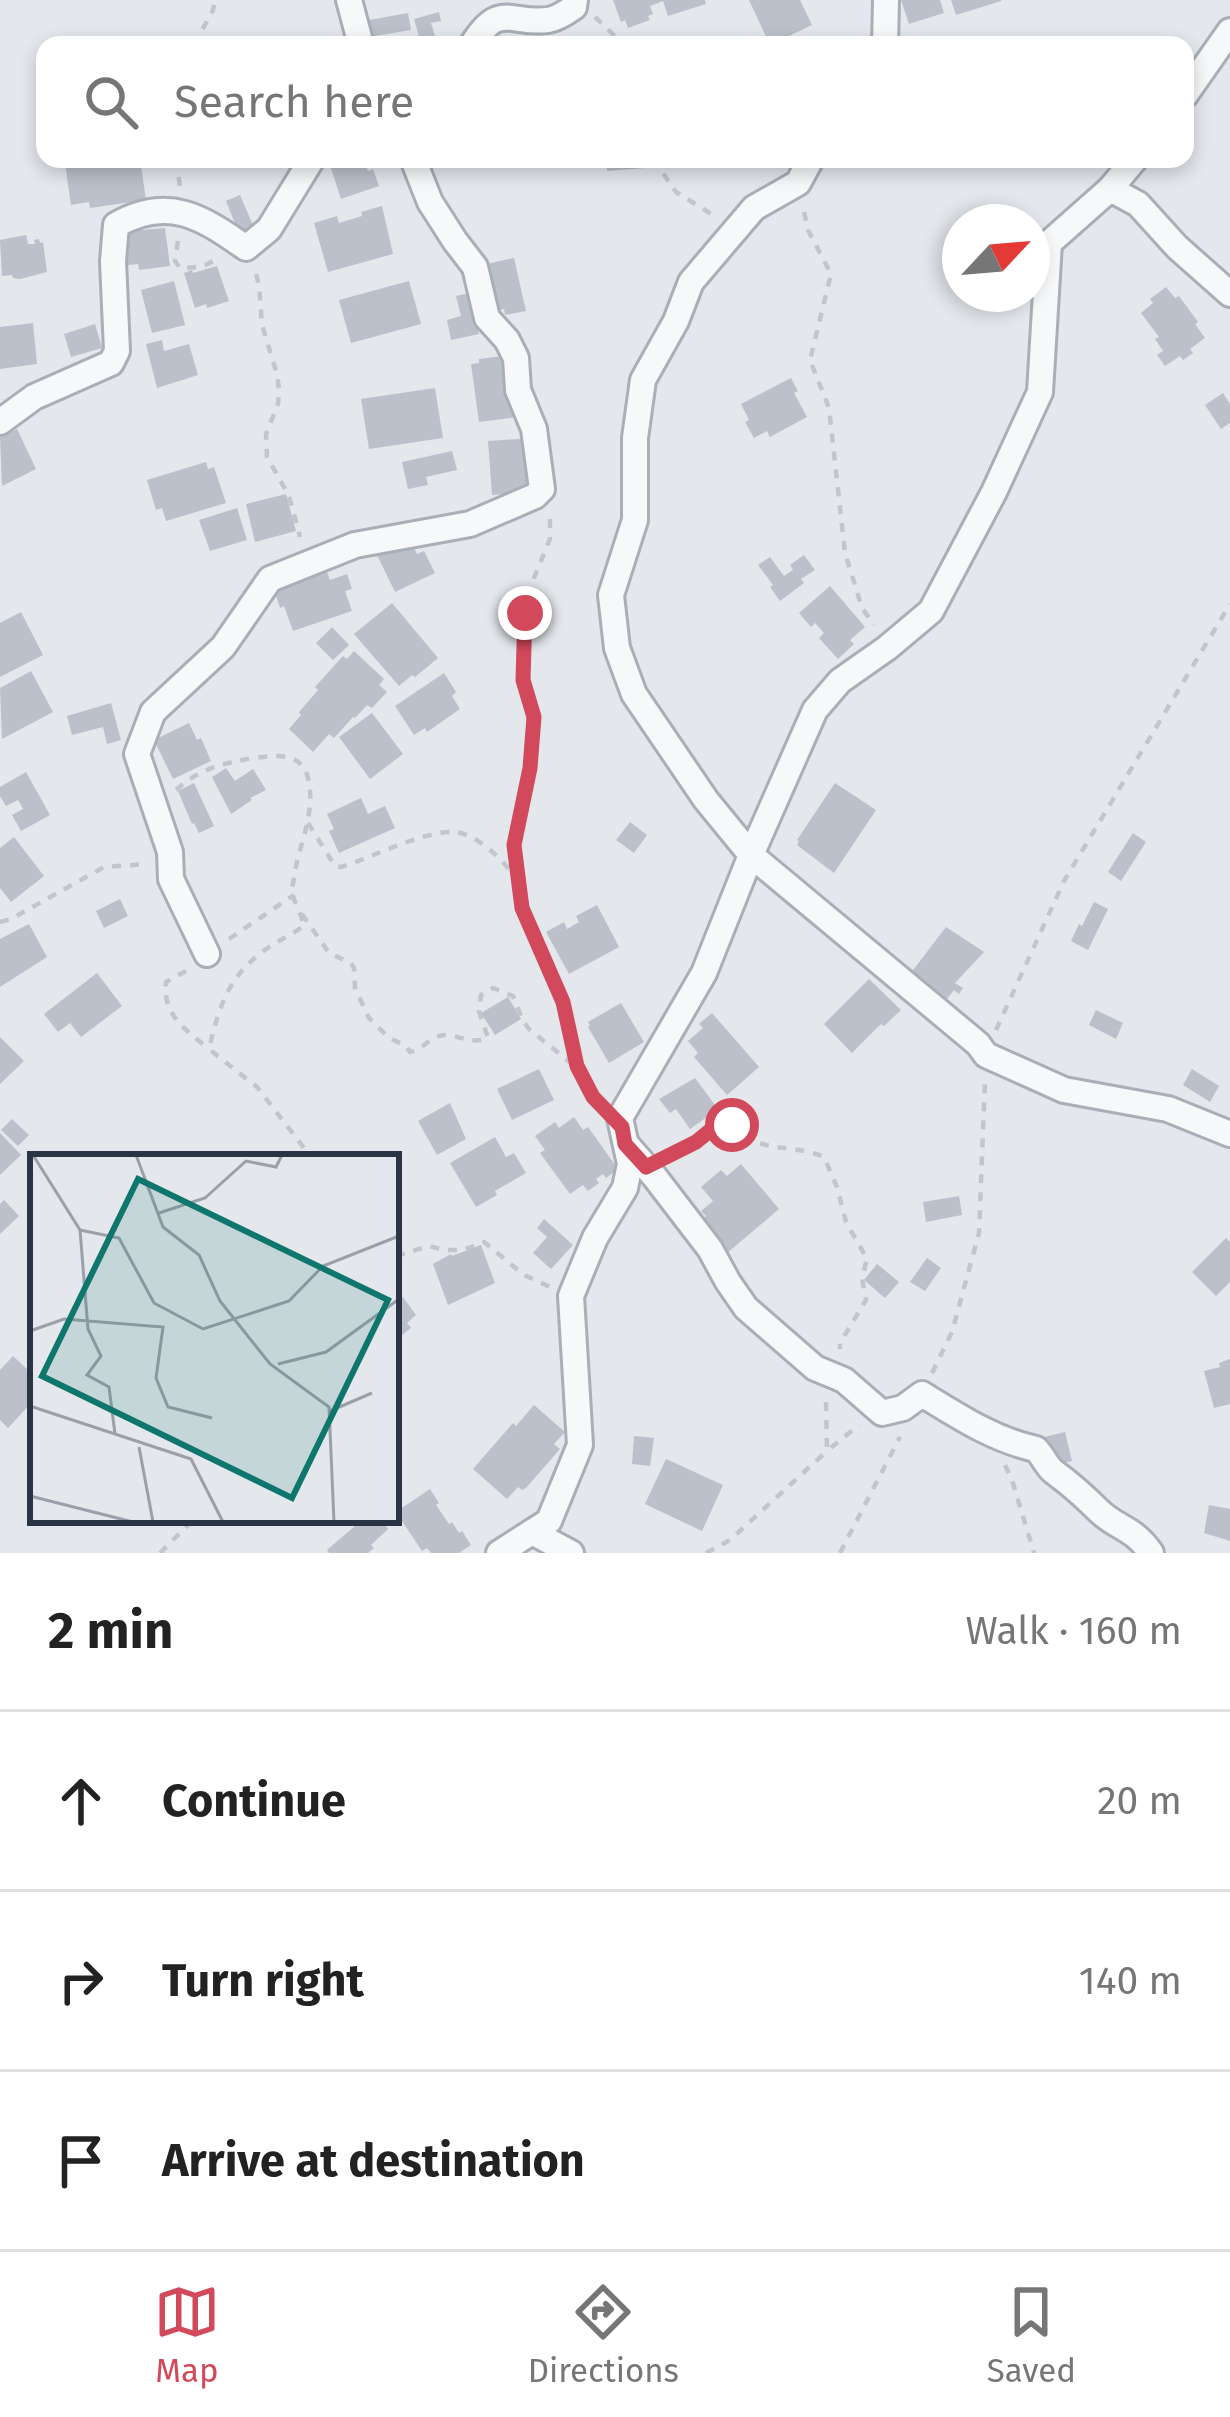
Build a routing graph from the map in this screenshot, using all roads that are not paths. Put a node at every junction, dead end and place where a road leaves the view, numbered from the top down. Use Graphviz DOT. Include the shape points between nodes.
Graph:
graph roads {
  1 [pos="349,0"];
  2 [pos="886,0"];
  3 [pos="575,4"];
  4 [pos="1230,31"];
  5 [pos="359,36"];
  6 [pos="477,36"];
  7 [pos="885,36"];
  8 [pos="1194,82"];
  9 [pos="306,168"];
  10 [pos="416,168"];
  11 [pos="806,168"];
  12 [pos="1128,168"];
  13 [pos="1111,189"];
  14 [pos="1230,294"];
  15 [pos="0,422"];
  16 [pos="752,855"];
  17 [pos="207,954"];
  18 [pos="1230,1134"];
  19 [pos="624,1135"];
  20 [pos="532,1532"];
  21 [pos="499,1553"];
  22 [pos="572,1553"];
  23 [pos="1151,1553"];
  1 -- 5 [label="street"];
  2 -- 7 [label="street"];
  3 -- 6 [label="street" via="549,20 497,19"];
  4 -- 8 [label="street"];
  9 -- 15 [label="street" via="269,229 246,248 172,209 116,225 111,363 34,397"];
  10 -- 17 [label="street" via="475,267 488,318 516,358 542,489 470,524 355,545 270,579 223,647 153,712 137,754 170,852 171,879"];
  11 -- 16 [label="street" via="798,183 754,208 691,283 643,380 635,520 611,595 617,648 634,694"];
  12 -- 13 [label="street"];
  13 -- 14 [label="street" via="1138,204"];
  13 -- 16 [label="street" via="1049,243 1040,392 932,610 815,710"];
  16 -- 18 [label="street" via="986,1055 1064,1090 1168,1108"];
  16 -- 19 [label="street" via="704,973 620,1118"];
  19 -- 20 [label="street" via="625,1188 571,1296 580,1445 549,1522"];
  19 -- 23 [label="street" via="746,1308 814,1368 844,1380 882,1414 922,1394 976,1427 1036,1449 1051,1471"];
  20 -- 21 [label="street"];
  20 -- 22 [label="street"];
}
